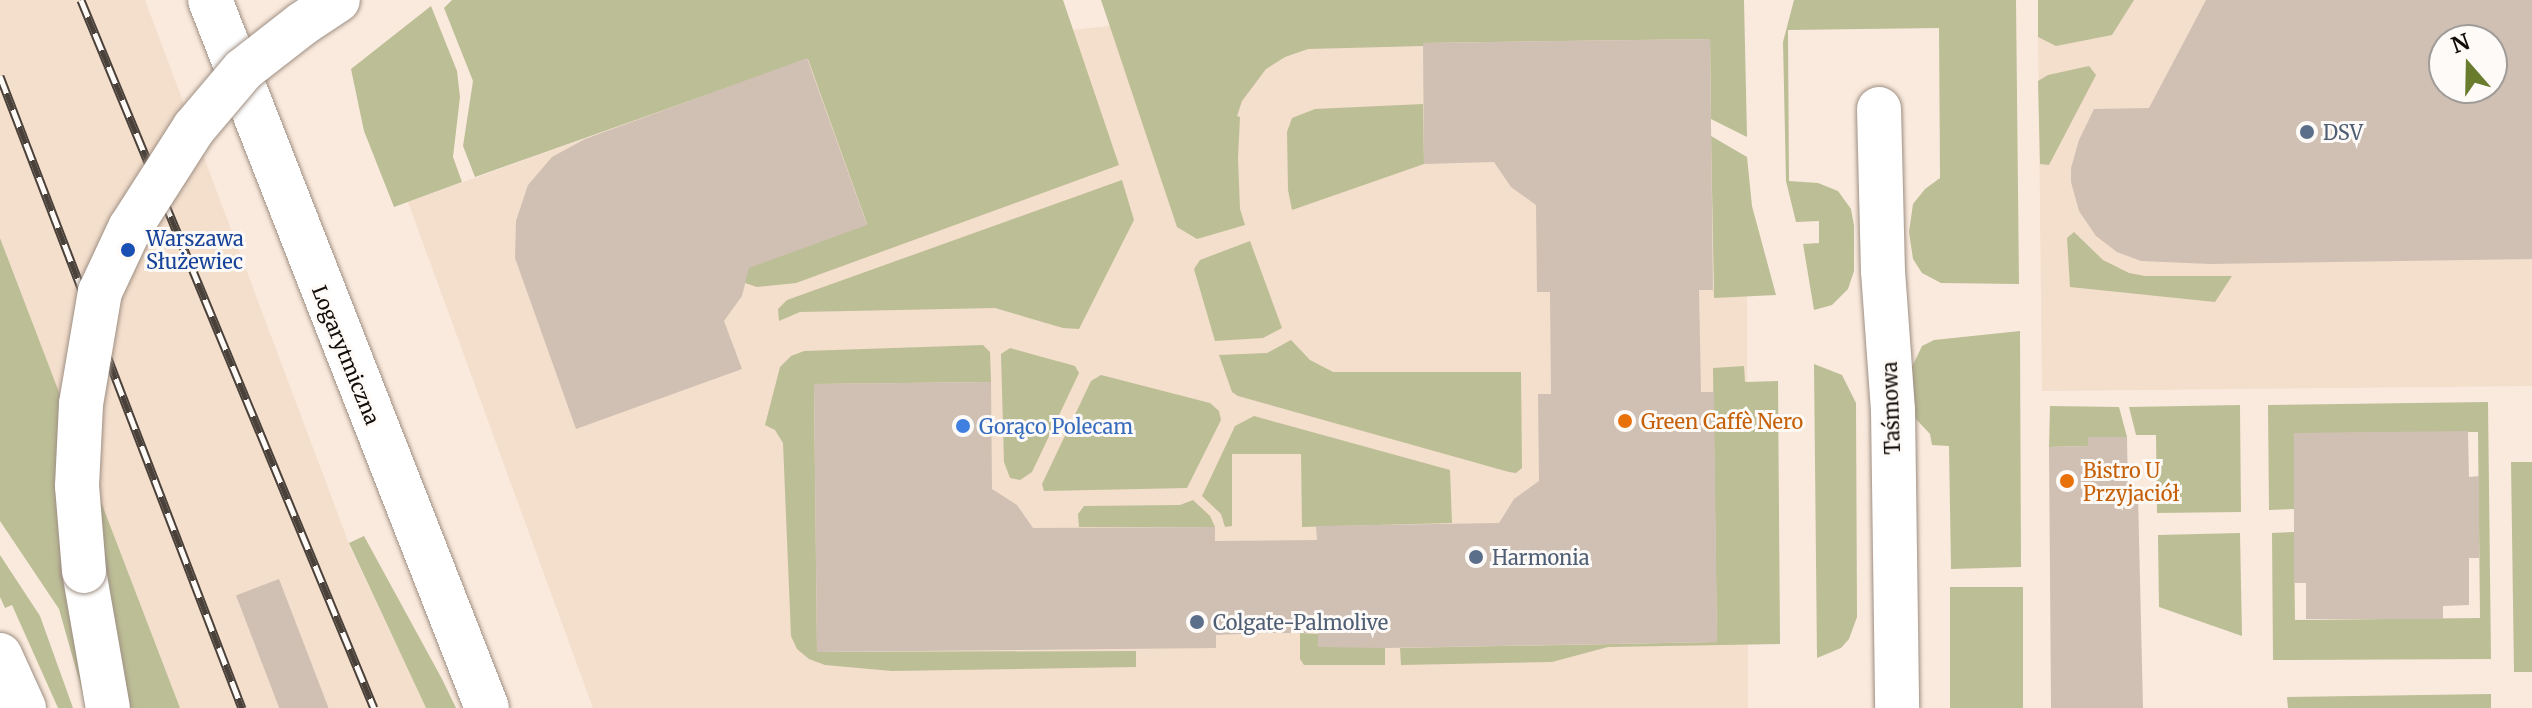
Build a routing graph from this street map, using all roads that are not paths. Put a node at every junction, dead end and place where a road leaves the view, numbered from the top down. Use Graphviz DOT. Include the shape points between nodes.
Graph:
graph roads {
  1 [pos="210,0"];
  2 [pos="338,0"];
  3 [pos="1879,109"];
  4 [pos="0,655"];
  5 [pos="24,708"];
  6 [pos="108,708"];
  7 [pos="487,708"];
  8 [pos="1897,708"];
  1 -- 7 [label="main road, Logarytmiczna"];
  2 -- 6 [label="main road, bridge" via="243,70 194,128 130,228 100,292 81,404 77,486 84,571"];
  3 -- 8 [label="main road, Taśmowa" via="1893,410"];
  4 -- 5 [label="main road"];
}
